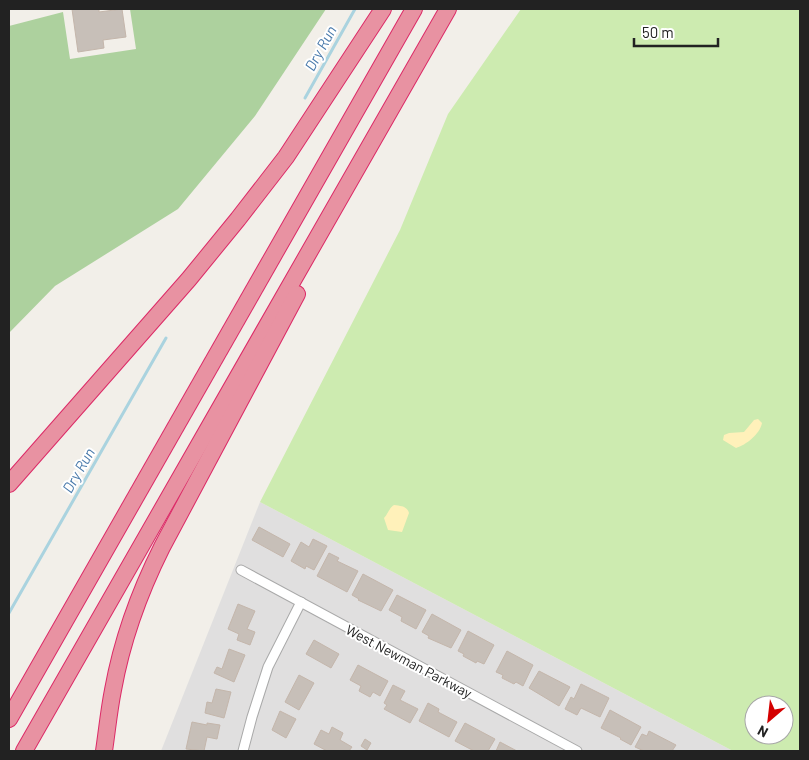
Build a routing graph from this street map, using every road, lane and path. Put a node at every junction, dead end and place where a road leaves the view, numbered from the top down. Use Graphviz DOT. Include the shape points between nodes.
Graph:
graph roads {
  1 [pos="383,9"];
  2 [pos="414,9"];
  3 [pos="448,9"];
  4 [pos="417,64"];
  5 [pos="9,484"];
  6 [pos="241,570"];
  7 [pos="300,602"];
  8 [pos="9,719"];
  9 [pos="24,751"];
  10 [pos="104,751"];
  11 [pos="243,751"];
  12 [pos="577,751"];
  1 -- 5 [label="highway" via="286,157 244,212"];
  2 -- 8 [label="highway"];
  3 -- 4 [label="highway"];
  4 -- 9 [label="highway"];
  4 -- 10 [label="highway" via="151,568 121,655 112,691"];
  6 -- 7 [label="street, West Newman Parkway"];
  7 -- 11 [label="street" via="268,667"];
  7 -- 12 [label="street, West Newman Parkway"];
}
